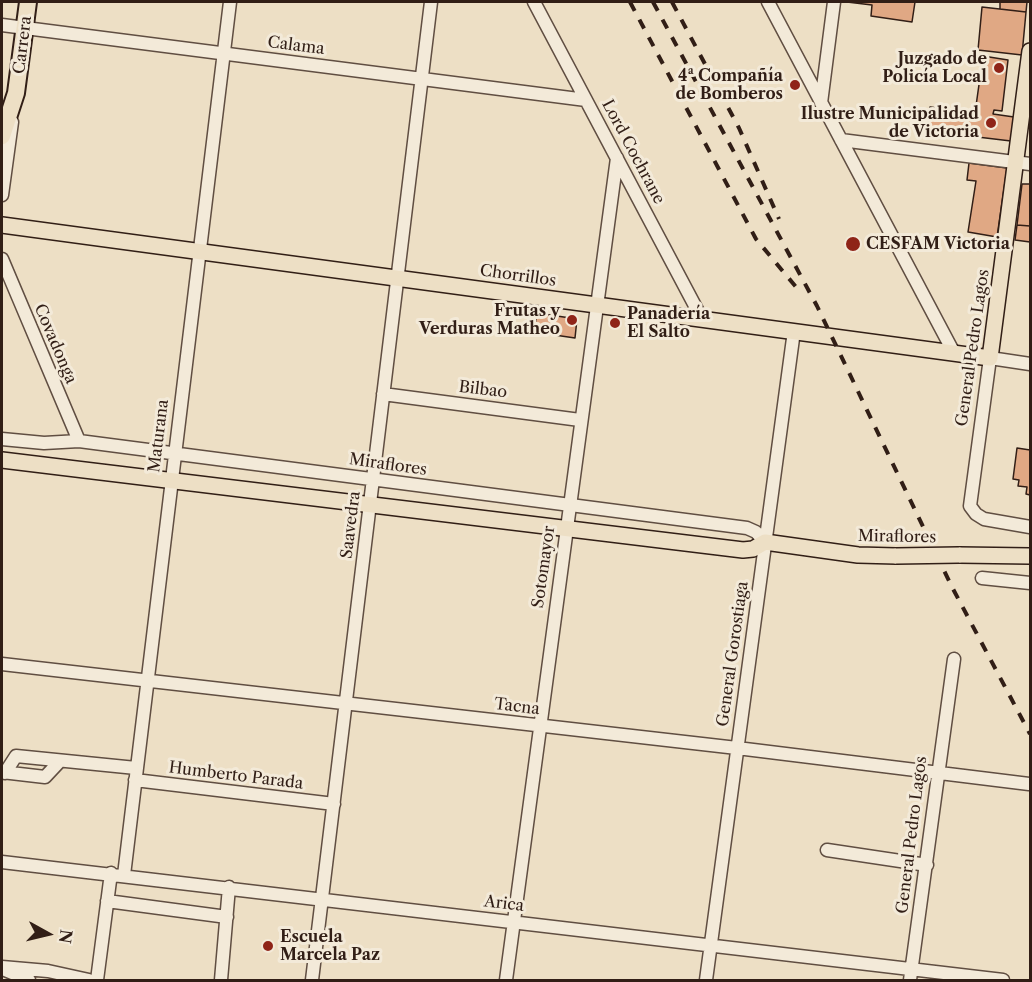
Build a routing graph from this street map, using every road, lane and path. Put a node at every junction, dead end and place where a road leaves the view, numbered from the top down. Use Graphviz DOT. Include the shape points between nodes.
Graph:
graph roads {
  1 [pos="28,2"];
  2 [pos="230,2"];
  3 [pos="431,2"];
  4 [pos="534,2"];
  5 [pos="768,2"];
  6 [pos="834,2"];
  7 [pos="2,25"];
  8 [pos="25,28"];
  9 [pos="1030,51"];
  10 [pos="223,54"];
  11 [pos="422,79"];
  12 [pos="16,93"];
  13 [pos="586,100"];
  14 [pos="821,103"];
  15 [pos="2,136"];
  16 [pos="840,140"];
  17 [pos="617,158"];
  18 [pos="1023,163"];
  19 [pos="2,195"];
  20 [pos="2,225"];
  21 [pos="197,251"];
  22 [pos="2,259"];
  23 [pos="397,278"];
  24 [pos="595,304"];
  25 [pos="702,319"];
  26 [pos="794,332"];
  27 [pos="954,353"];
  28 [pos="990,358"];
  29 [pos="1030,364"];
  30 [pos="383,394"];
  31 [pos="580,420"];
  32 [pos="2,440"];
  33 [pos="79,441"];
  34 [pos="173,454"];
  35 [pos="2,460"];
  36 [pos="170,480"];
  37 [pos="373,481"];
  38 [pos="370,505"];
  39 [pos="568,507"];
  40 [pos="1030,527"];
  41 [pos="565,529"];
  42 [pos="765,542"];
  43 [pos="1030,556"];
  44 [pos="982,578"];
  45 [pos="1030,583"];
  46 [pos="954,659"];
  47 [pos="2,664"];
  48 [pos="147,681"];
  49 [pos="346,704"];
  50 [pos="539,727"];
  51 [pos="736,748"];
  52 [pos="60,760"];
  53 [pos="3,772"];
  54 [pos="938,772"];
  55 [pos="136,774"];
  56 [pos="1029,784"];
  57 [pos="334,804"];
  58 [pos="826,850"];
  59 [pos="2,862"];
  60 [pos="927,865"];
  61 [pos="117,874"];
  62 [pos="229,887"];
  63 [pos="322,898"];
  64 [pos="107,901"];
  65 [pos="226,917"];
  66 [pos="513,921"];
  67 [pos="711,945"];
  68 [pos="2,968"];
  69 [pos="911,975"];
  70 [pos="29,981"];
  71 [pos="89,981"];
  72 [pos="98,981"];
  73 [pos="221,981"];
  74 [pos="312,981"];
  75 [pos="506,981"];
  76 [pos="706,981"];
  77 [pos="1003,981"];
  1 -- 8 [label="highway, Carrera"];
  2 -- 10 [label="street, Maturana"];
  3 -- 11 [label="street, Saavedra"];
  4 -- 13 [label="street, Lord Cochrane"];
  5 -- 14 [label="street"];
  6 -- 14 [label="street"];
  7 -- 8 [label="street, Calama"];
  8 -- 10 [label="street, Calama"];
  8 -- 12 [label="highway, Carrera"];
  9 -- 18 [label="main road, General Pedro Lagos"];
  10 -- 11 [label="street, Calama"];
  10 -- 21 [label="street, Maturana"];
  11 -- 13 [label="street, Calama"];
  11 -- 23 [label="street, Saavedra"];
  12 -- 15 [label="highway"];
  12 -- 19 [label="street, Carrera"];
  13 -- 17 [label="street, Lord Cochrane"];
  14 -- 16 [label="street"];
  16 -- 18 [label="street"];
  16 -- 27 [label="street"];
  17 -- 24 [label="street, Sotomayor"];
  17 -- 25 [label="street, Lord Cochrane"];
  18 -- 28 [label="main road, General Pedro Lagos"];
  20 -- 21 [label="main road, Chorrillos"];
  21 -- 23 [label="main road, Chorrillos"];
  21 -- 34 [label="street, Maturana"];
  22 -- 33 [label="street, Covadonga"];
  23 -- 24 [label="main road, Chorrillos"];
  23 -- 30 [label="street, Saavedra"];
  24 -- 25 [label="main road, Chorrillos"];
  24 -- 31 [label="street, Sotomayor"];
  25 -- 26 [label="main road, Chorrillos"];
  26 -- 27 [label="main road, Chorrillos"];
  26 -- 42 [label="street, General Gorostiaga"];
  27 -- 28 [label="main road, Chorrillos"];
  28 -- 29 [label="street, Chorrillos"];
  28 -- 40 [label="street, General Pedro Lagos" via="970,506 984,519"];
  30 -- 31 [label="street, Bilbao"];
  30 -- 37 [label="street, Saavedra"];
  31 -- 39 [label="street, Sotomayor"];
  32 -- 33 [label="street, Miraflores"];
  33 -- 34 [label="street, Miraflores"];
  34 -- 36 [label="street, Maturana"];
  34 -- 37 [label="street, Miraflores"];
  35 -- 36 [label="main road, Miraflores"];
  36 -- 38 [label="main road, Miraflores"];
  36 -- 48 [label="street, Maturana"];
  37 -- 38 [label="street, Saavedra"];
  37 -- 39 [label="street, Miraflores"];
  38 -- 41 [label="main road, Miraflores"];
  38 -- 49 [label="street, Saavedra"];
  39 -- 41 [label="street, Sotomayor"];
  39 -- 42 [label="street, Miraflores" via="747,528"];
  41 -- 42 [label="main road, Miraflores" via="744,550"];
  41 -- 50 [label="street, Sotomayor"];
  42 -- 43 [label="main road, Miraflores, bridge" via="858,555"];
  42 -- 51 [label="street, General Gorostiaga"];
  44 -- 45 [label="street"];
  46 -- 54 [label="street, General Pedro Lagos"];
  47 -- 48 [label="street, Tacna"];
  48 -- 49 [label="street, Tacna"];
  48 -- 55 [label="street, Maturana"];
  49 -- 50 [label="street, Tacna"];
  49 -- 57 [label="street, Saavedra"];
  50 -- 51 [label="street, Tacna"];
  50 -- 66 [label="street, Sotomayor"];
  51 -- 54 [label="street, Tacna"];
  51 -- 67 [label="street, General Gorostiaga"];
  52 -- 53 [label="street, Humberto Parada" via="16,756"];
  52 -- 53 [label="street, Humberto Parada" via="45,777"];
  52 -- 55 [label="street, Humberto Parada"];
  54 -- 56 [label="street, Tacna"];
  54 -- 60 [label="street, General Pedro Lagos"];
  55 -- 57 [label="street, Humberto Parada"];
  55 -- 61 [label="street, Maturana"];
  57 -- 63 [label="street, Saavedra"];
  58 -- 60 [label="street"];
  59 -- 61 [label="street, Arica"];
  60 -- 69 [label="street, General Pedro Lagos"];
  61 -- 62 [label="street, Arica"];
  61 -- 64 [label="street, Maturana"];
  62 -- 63 [label="street, Arica"];
  62 -- 65 [label="street"];
  63 -- 66 [label="street, Arica"];
  63 -- 74 [label="street, Saavedra"];
  64 -- 65 [label="street"];
  64 -- 72 [label="street, Maturana"];
  65 -- 73 [label="street"];
  66 -- 67 [label="street, Arica"];
  66 -- 75 [label="street, Sotomayor"];
  67 -- 69 [label="street, Arica"];
  67 -- 76 [label="street, General Gorostiaga"];
  68 -- 70 [label="street"];
  68 -- 71 [label="street" via="48,971"];
  69 -- 77 [label="street, Arica"];
}
